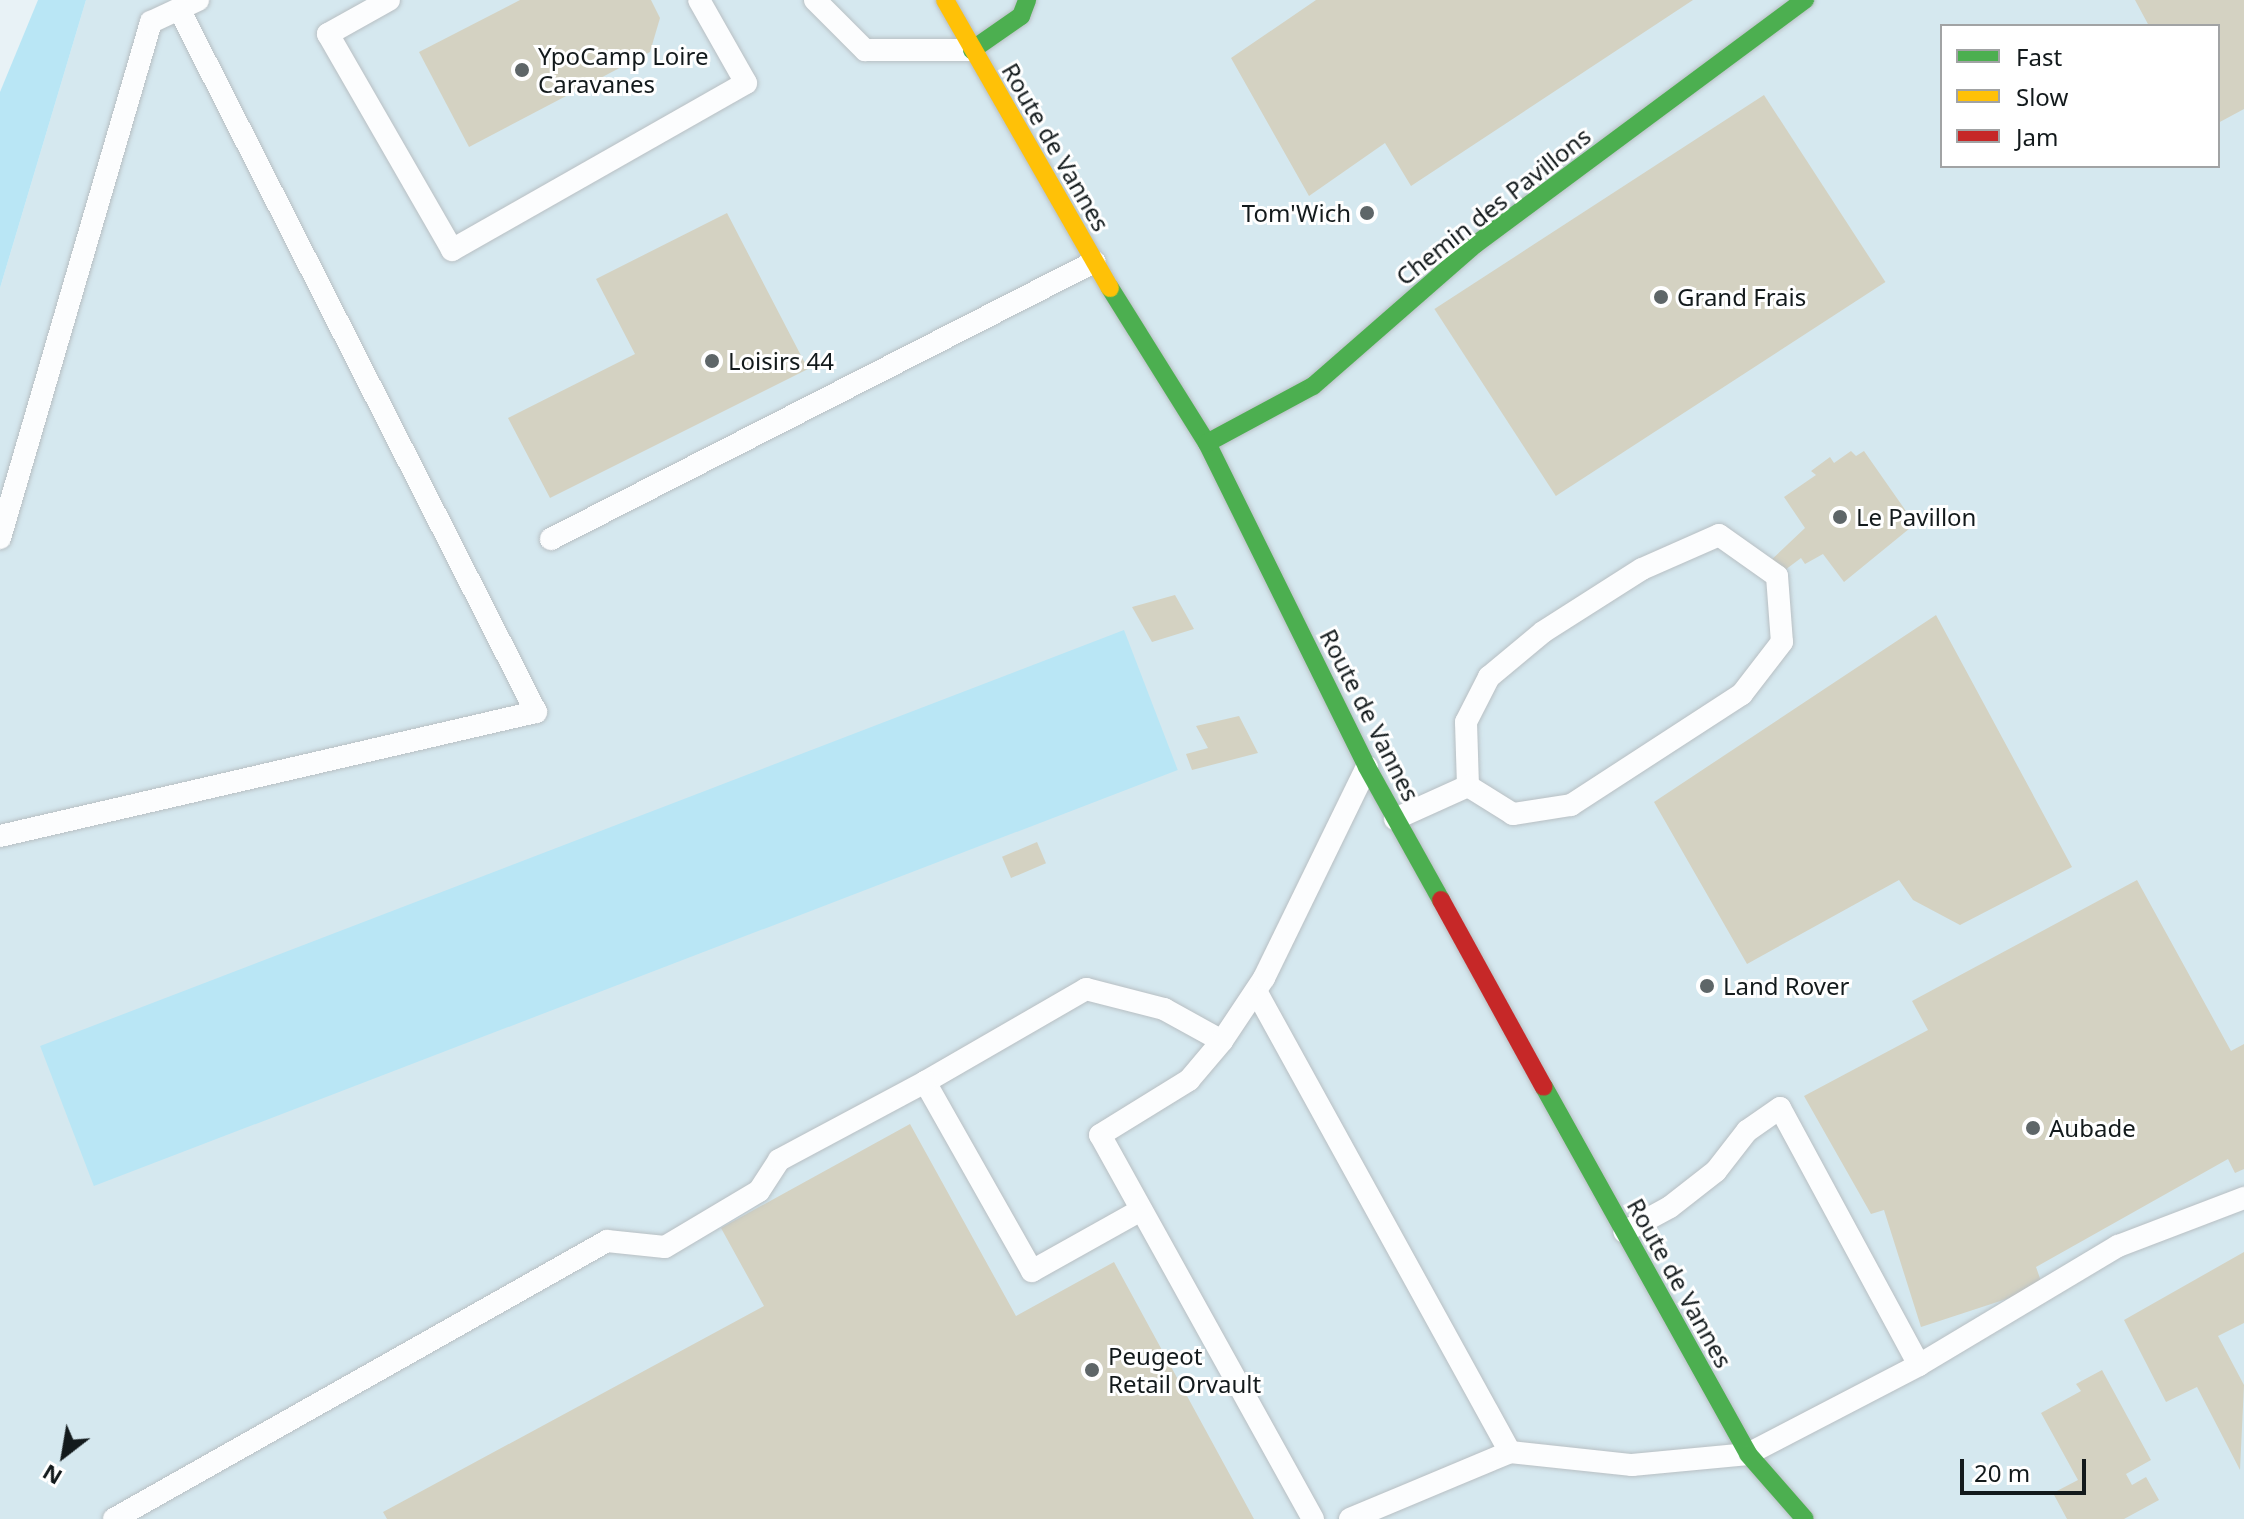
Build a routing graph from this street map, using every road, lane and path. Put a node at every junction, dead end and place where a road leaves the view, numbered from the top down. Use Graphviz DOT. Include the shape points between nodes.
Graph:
graph roads {
  1 [pos="158,0"];
  2 [pos="389,0"];
  3 [pos="699,0"];
  4 [pos="815,0"];
  5 [pos="945,0"];
  6 [pos="1027,0"];
  7 [pos="1805,0"];
  8 [pos="189,4"];
  9 [pos="151,22"];
  10 [pos="972,50"];
  11 [pos="1094,262"];
  12 [pos="1207,443"];
  13 [pos="0,538"];
  14 [pos="551,539"];
  15 [pos="1367,767"];
  16 [pos="1468,786"];
  17 [pos="1395,819"];
  18 [pos="0,836"];
  19 [pos="1256,991"];
  20 [pos="1222,1041"];
  21 [pos="925,1082"];
  22 [pos="2244,1198"];
  23 [pos="1141,1210"];
  24 [pos="1624,1232"];
  25 [pos="1919,1365"];
  26 [pos="1510,1452"];
  27 [pos="1748,1454"];
  28 [pos="1758,1493"];
  29 [pos="114,1519"];
  30 [pos="1313,1519"];
  31 [pos="1350,1519"];
  32 [pos="1805,1519"];
  1 -- 9 [label="lane"];
  2 -- 3 [label="lane" via="328,34 452,250 746,83"];
  4 -- 10 [label="lane" via="865,50"];
  5 -- 10 [label="main road, Route de Vannes"];
  6 -- 10 [label="main road" via="1021,16"];
  7 -- 12 [label="main road, Chemin des Pavillons" via="1476,244 1313,386"];
  8 -- 9 [label="lane"];
  8 -- 18 [label="lane" via="536,712"];
  9 -- 13 [label="lane"];
  10 -- 11 [label="main road, Route de Vannes"];
  11 -- 12 [label="main road, Route de Vannes"];
  11 -- 14 [label="lane"];
  12 -- 15 [label="main road, Route de Vannes"];
  15 -- 17 [label="main road, Route de Vannes"];
  15 -- 19 [label="lane"];
  16 -- 16 [label="lane" via="1513,814 1571,805 1742,694 1782,642 1777,576 1719,535 1642,569 1543,632 1489,677 1466,722"];
  16 -- 17 [label="lane"];
  17 -- 24 [label="main road, Route de Vannes"];
  19 -- 20 [label="lane"];
  19 -- 26 [label="lane"];
  20 -- 21 [label="lane" via="1164,1009 1086,989"];
  20 -- 23 [label="lane" via="1189,1080 1100,1135"];
  21 -- 23 [label="lane" via="1032,1271"];
  21 -- 29 [label="lane" via="779,1160 759,1191 665,1247 607,1241"];
  22 -- 25 [label="lane" via="2118,1246"];
  23 -- 30 [label="lane"];
  24 -- 25 [label="lane" via="1670,1207 1704,1180 1747,1131 1780,1108"];
  24 -- 27 [label="main road, Route de Vannes"];
  25 -- 27 [label="lane"];
  26 -- 27 [label="lane" via="1632,1465"];
  26 -- 31 [label="lane"];
  27 -- 28 [label="main road, Route de Vannes"];
  27 -- 32 [label="main road, Route de Vannes"];
}
